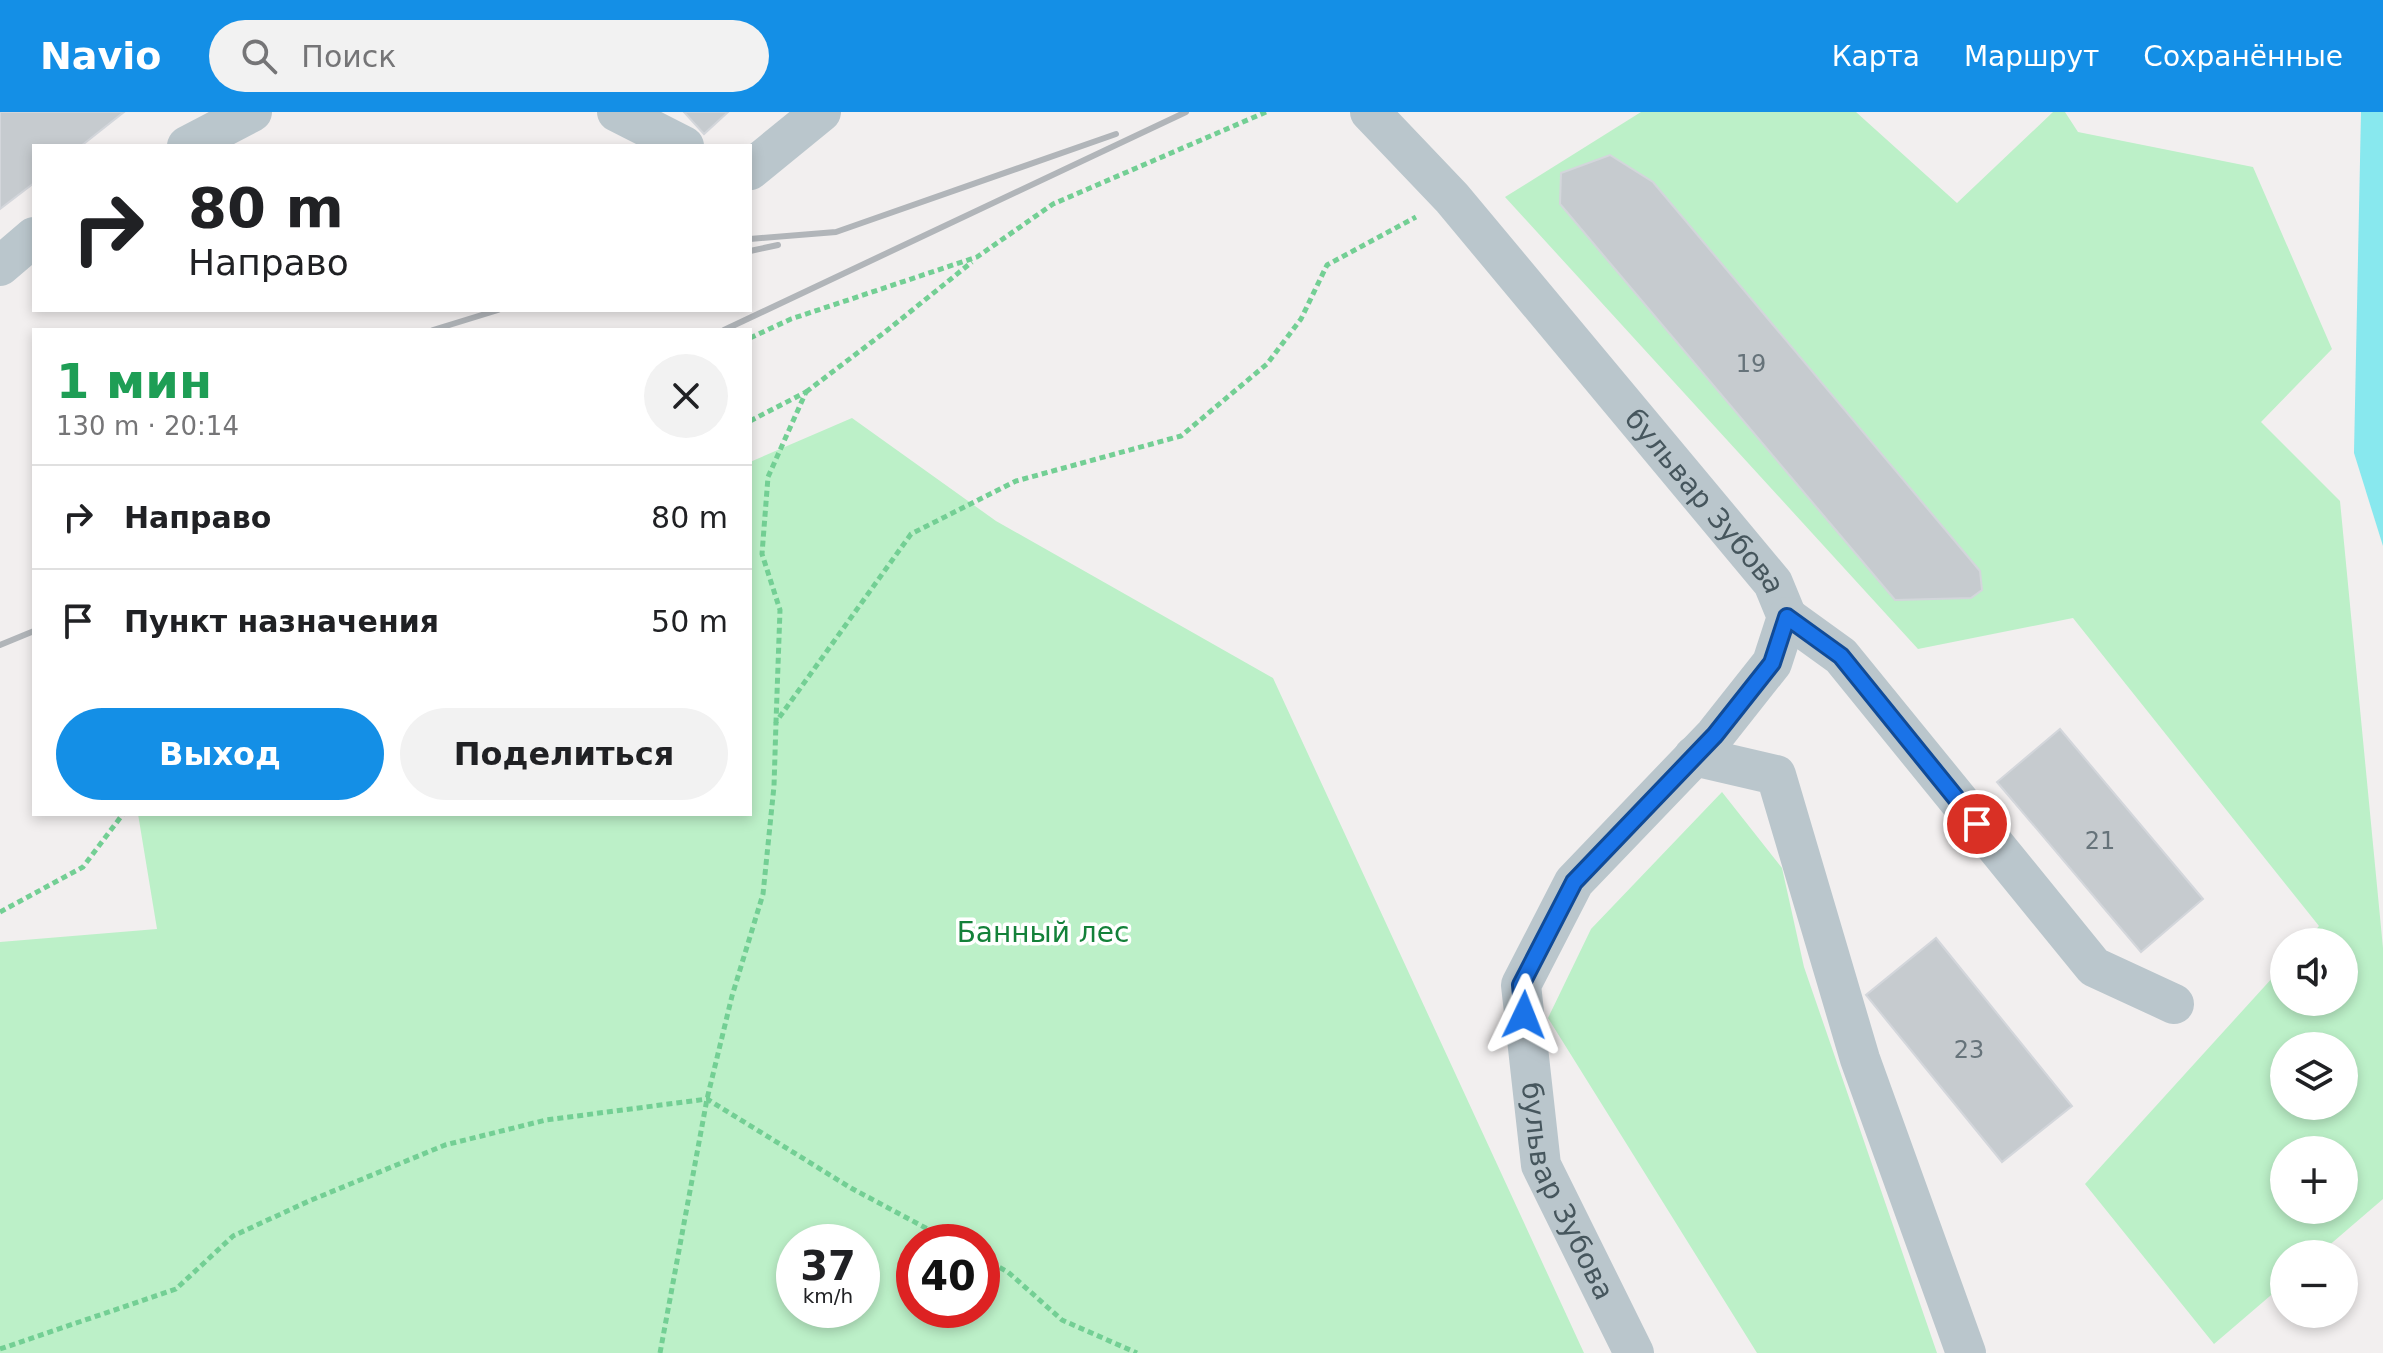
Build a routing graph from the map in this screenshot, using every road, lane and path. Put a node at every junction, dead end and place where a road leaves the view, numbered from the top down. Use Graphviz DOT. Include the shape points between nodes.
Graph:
graph roads {
  1 [pos="252,112"];
  2 [pos="617,112"];
  3 [pos="821,112"];
  4 [pos="1266,112"];
  5 [pos="1370,112"];
  6 [pos="191,144"];
  7 [pos="680,144"];
  8 [pos="752,168"];
  9 [pos="1452,198"];
  10 [pos="32,239"];
  11 [pos="977,257"];
  12 [pos="0,266"];
  13 [pos="752,337"];
  14 [pos="806,392"];
  15 [pos="752,420"];
  16 [pos="1787,617"];
  17 [pos="776,722"];
  18 [pos="1694,756"];
  19 [pos="121,816"];
  20 [pos="0,912"];
  21 [pos="2174,1004"];
  22 [pos="707,1099"];
  23 [pos="918,1224"];
  24 [pos="1000,1268"];
  25 [pos="0,1349"];
  26 [pos="660,1353"];
  27 [pos="1137,1353"];
  28 [pos="1634,1353"];
  29 [pos="1966,1353"];
  1 -- 6 [label="street"];
  2 -- 7 [label="street"];
  3 -- 8 [label="street"];
  4 -- 11 [label="path" via="1053,204"];
  5 -- 9 [label="street, бульвар Зубова"];
  9 -- 16 [label="street, бульвар Зубова" via="1773,583"];
  9 -- 17 [label="path" via="1327,265 1301,319 1267,364 1181,436 1016,481 911,534"];
  10 -- 12 [label="street"];
  11 -- 13 [label="path"];
  11 -- 14 [label="path"];
  14 -- 15 [label="path"];
  14 -- 17 [label="path" via="768,477 762,554 780,610"];
  16 -- 18 [label="street, бульвар Зубова" via="1772,663"];
  16 -- 21 [label="street" via="1841,656 2094,967"];
  17 -- 22 [label="path" via="763,894"];
  18 -- 28 [label="street, бульвар Зубова" via="1574,882 1521,985 1541,1165"];
  18 -- 29 [label="street" via="1776,775 1860,1059"];
  19 -- 20 [label="path" via="83,867"];
  22 -- 23 [label="path"];
  22 -- 25 [label="path" via="546,1120 445,1145 233,1236 176,1289"];
  22 -- 26 [label="path"];
  24 -- 27 [label="path" via="1062,1320"];
}
